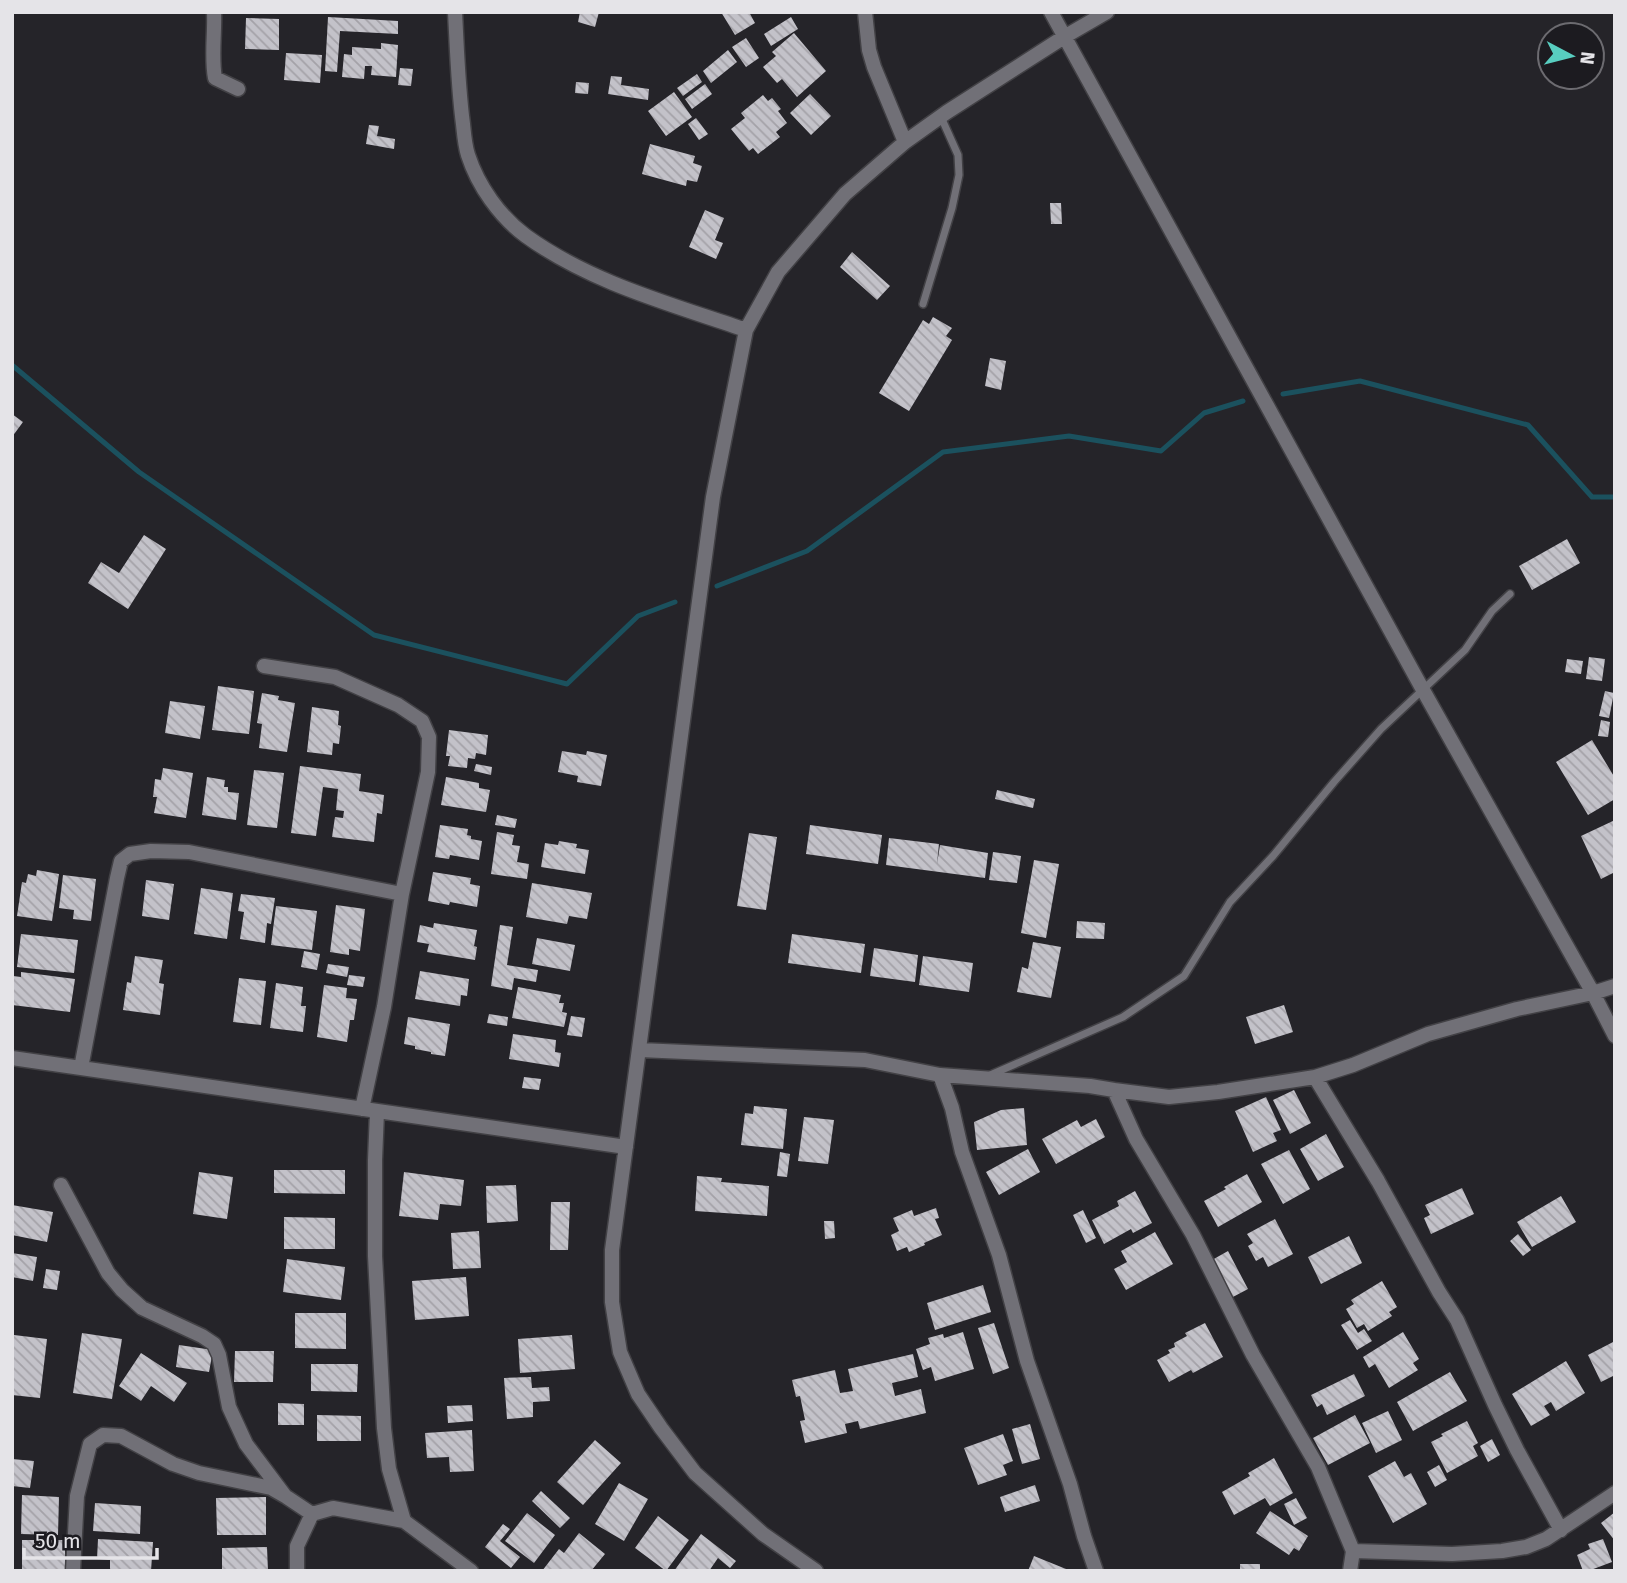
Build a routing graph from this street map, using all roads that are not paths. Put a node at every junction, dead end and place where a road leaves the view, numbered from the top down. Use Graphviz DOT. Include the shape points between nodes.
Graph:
graph roads {
  1 [pos="214,12"];
  2 [pos="455,12"];
  3 [pos="865,12"];
  4 [pos="1051,12"];
  5 [pos="1107,12"];
  6 [pos="1064,37"];
  7 [pos="238,89"];
  8 [pos="941,117"];
  9 [pos="905,142"];
  10 [pos="923,304"];
  11 [pos="746,330"];
  12 [pos="1510,594"];
  13 [pos="264,666"];
  14 [pos="1423,690"];
  15 [pos="402,894"];
  16 [pos="1615,986"];
  17 [pos="1594,993"];
  18 [pos="1615,1036"];
  19 [pos="640,1051"];
  20 [pos="12,1058"];
  21 [pos="81,1068"];
  22 [pos="940,1075"];
  23 [pos="1315,1077"];
  24 [pos="981,1079"];
  25 [pos="1114,1090"];
  26 [pos="362,1109"];
  27 [pos="377,1112"];
  28 [pos="625,1147"];
  29 [pos="61,1185"];
  30 [pos="1615,1493"];
  31 [pos="285,1496"];
  32 [pos="312,1514"];
  33 [pos="404,1521"];
  34 [pos="1561,1530"];
  35 [pos="1353,1551"];
  36 [pos="73,1571"];
  37 [pos="297,1571"];
  38 [pos="471,1571"];
  39 [pos="816,1571"];
  40 [pos="1096,1571"];
  41 [pos="1350,1571"];
  1 -- 7 [label="street" via="215,78"];
  2 -- 11 [label="street" via="467,154 481,185 502,213 525,235 576,267"];
  3 -- 9 [label="street" via="874,68"];
  4 -- 6 [label="street"];
  5 -- 6 [label="street"];
  6 -- 8 [label="street"];
  6 -- 14 [label="street"];
  8 -- 9 [label="street"];
  8 -- 10 [label="lane" via="958,155 959,175"];
  9 -- 11 [label="street" via="845,194 778,272"];
  11 -- 19 [label="street" via="713,497"];
  12 -- 14 [label="lane" via="1465,650"];
  13 -- 15 [label="street" via="335,677 422,721 429,737 428,772"];
  14 -- 17 [label="street"];
  14 -- 24 [label="lane" via="1381,729 1230,902 1184,976 1123,1017"];
  15 -- 21 [label="street" via="189,852 130,854 121,861 117,878"];
  15 -- 26 [label="street"];
  16 -- 17 [label="street"];
  17 -- 18 [label="street"];
  17 -- 23 [label="street" via="1428,1034"];
  19 -- 22 [label="street" via="865,1060"];
  19 -- 28 [label="street"];
  20 -- 21 [label="street"];
  21 -- 26 [label="street"];
  22 -- 24 [label="street"];
  22 -- 40 [label="street"];
  23 -- 25 [label="street" via="1169,1097"];
  23 -- 34 [label="street" via="1457,1320 1512,1439"];
  24 -- 25 [label="street"];
  25 -- 35 [label="street" via="1136,1139 1318,1467"];
  26 -- 27 [label="street"];
  27 -- 28 [label="street"];
  27 -- 33 [label="street" via="375,1256 384,1428 389,1469"];
  28 -- 39 [label="street" via="612,1250 612,1302 620,1352 638,1394 695,1473 763,1534"];
  29 -- 31 [label="street" via="108,1273 122,1290 142,1308 214,1344 229,1407 246,1444"];
  30 -- 34 [label="street"];
  31 -- 32 [label="street"];
  31 -- 36 [label="street" via="263,1486 199,1473 121,1436 103,1435 90,1444 77,1496"];
  32 -- 33 [label="street" via="333,1508"];
  32 -- 37 [label="street" via="297,1546"];
  33 -- 38 [label="street"];
  34 -- 35 [label="street" via="1536,1544 1502,1551"];
  35 -- 41 [label="street"];
}
